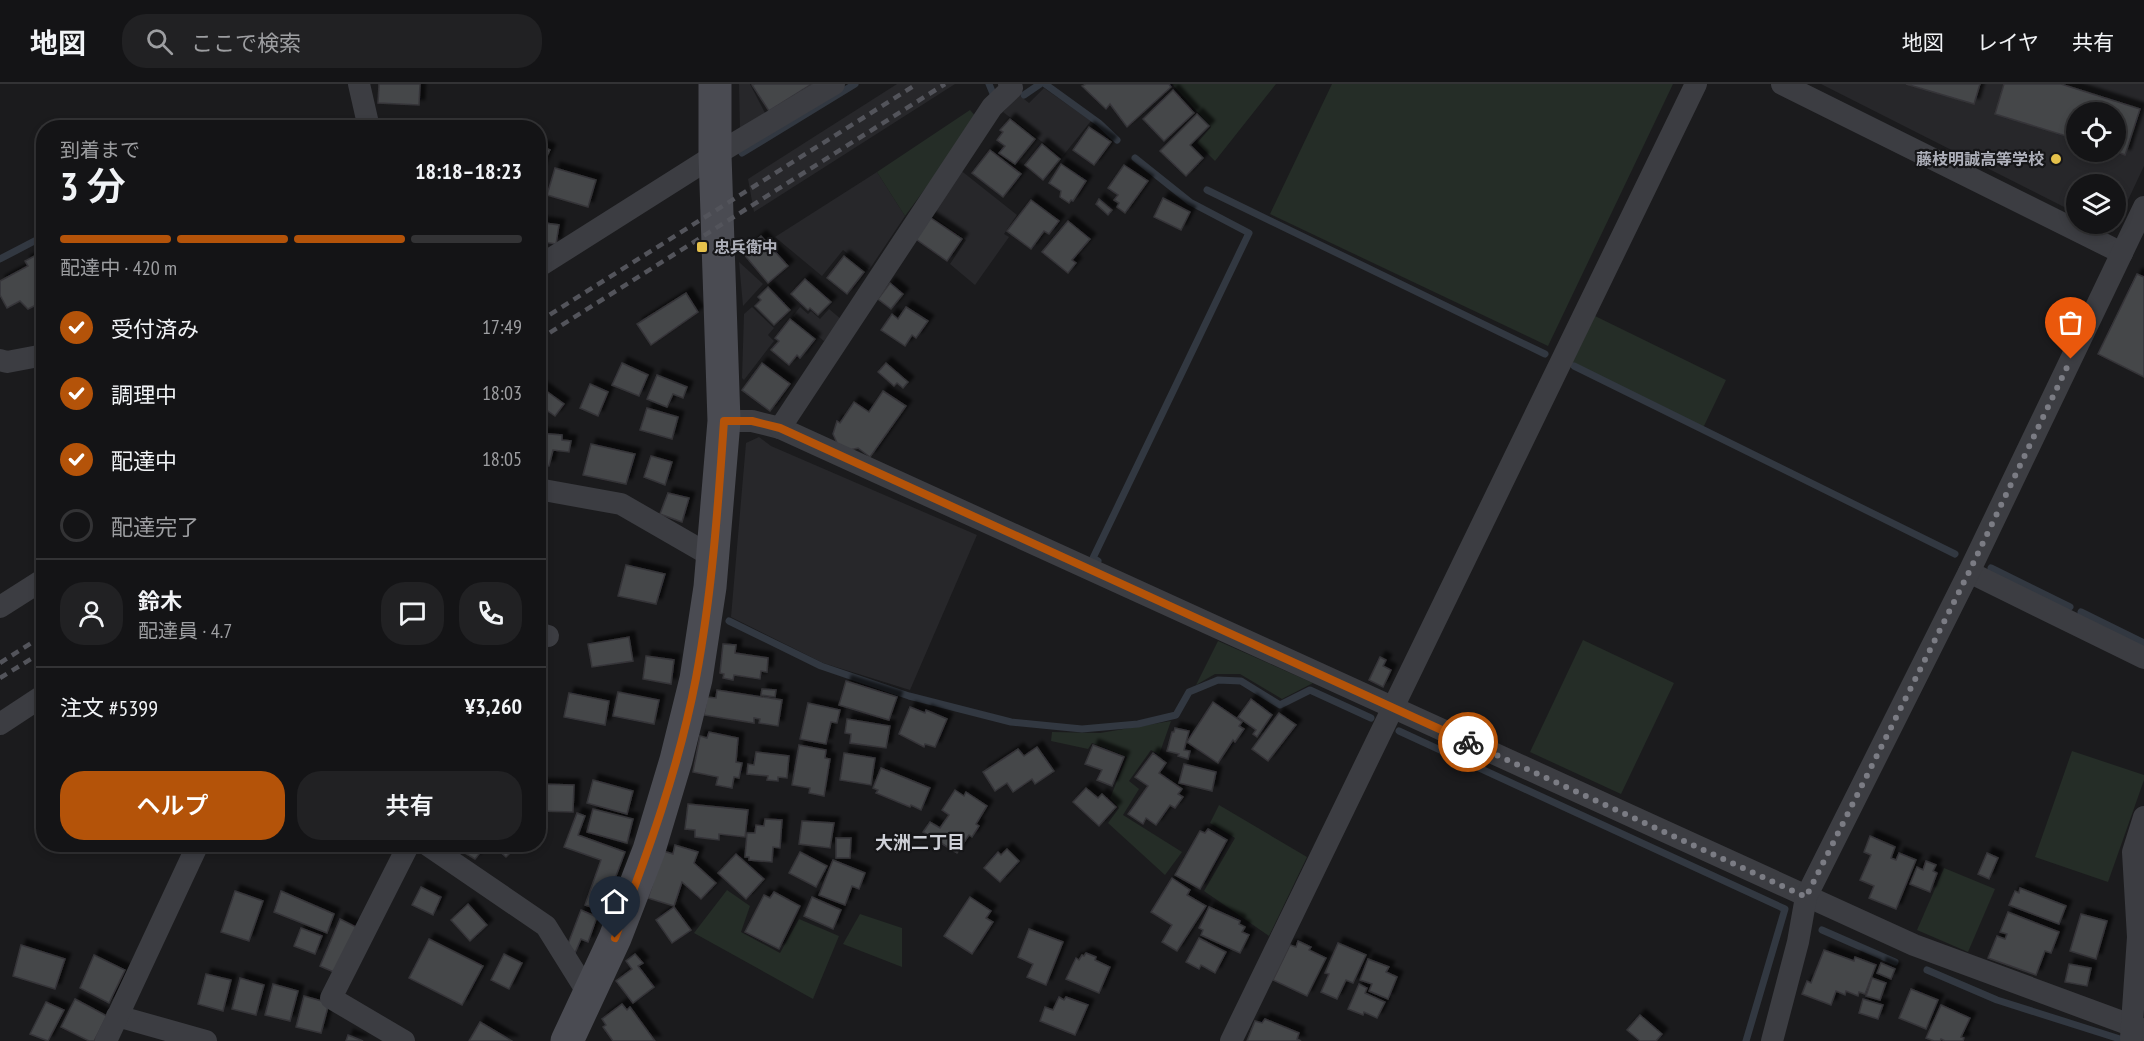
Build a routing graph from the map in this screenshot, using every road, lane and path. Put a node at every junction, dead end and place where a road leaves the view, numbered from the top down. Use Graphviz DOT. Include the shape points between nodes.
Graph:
graph roads {
  1 [pos="358,84"];
  2 [pos="715,84"];
  3 [pos="834,84"];
  4 [pos="1009,84"];
  5 [pos="1696,84"];
  6 [pos="1782,84"];
  7 [pos="367,120"];
  8 [pos="715,155"];
  9 [pos="2144,207"];
  10 [pos="2122,253"];
  11 [pos="546,262"];
  12 [pos="36,357"];
  13 [pos="0,360"];
  14 [pos="724,421"];
  15 [pos="780,428"];
  16 [pos="546,490"];
  17 [pos="713,557"];
  18 [pos="1969,572"];
  19 [pos="36,584"];
  20 [pos="0,606"];
  21 [pos="2144,658"];
  22 [pos="36,699"];
  23 [pos="1393,708"];
  24 [pos="4,716"];
  25 [pos="2144,817"];
  26 [pos="194,852"];
  27 [pos="405,852"];
  28 [pos="438,852"];
  29 [pos="1806,897"];
  30 [pos="589,995"];
  31 [pos="117,1016"];
  32 [pos="2136,1032"];
  33 [pos="106,1041"];
  34 [pos="206,1041"];
  35 [pos="404,1041"];
  36 [pos="567,1041"];
  37 [pos="1231,1041"];
  38 [pos="1772,1041"];
  1 -- 7 [label="street"];
  2 -- 8 [label="main road"];
  3 -- 8 [label="street"];
  4 -- 15 [label="street" via="1012,88 992,106"];
  5 -- 23 [label="street"];
  6 -- 10 [label="street"];
  8 -- 11 [label="street"];
  8 -- 14 [label="main road"];
  9 -- 10 [label="street"];
  10 -- 18 [label="street"];
  12 -- 13 [label="street"];
  14 -- 15 [label="street" via="752,421"];
  14 -- 17 [label="main road"];
  15 -- 23 [label="street"];
  16 -- 17 [label="street" via="621,504"];
  17 -- 30 [label="main road" via="696,679 676,760 649,850"];
  18 -- 21 [label="street"];
  18 -- 29 [label="street"];
  19 -- 20 [label="street"];
  22 -- 24 [label="street"];
  23 -- 29 [label="street"];
  23 -- 37 [label="street"];
  25 -- 32 [label="street" via="2133,852 2138,937"];
  26 -- 31 [label="street"];
  27 -- 35 [label="street" via="331,998"];
  28 -- 30 [label="street" via="546,926"];
  29 -- 32 [label="street" via="1914,945"];
  29 -- 38 [label="street"];
  30 -- 36 [label="main road"];
  31 -- 33 [label="street"];
  31 -- 34 [label="street"];
}
